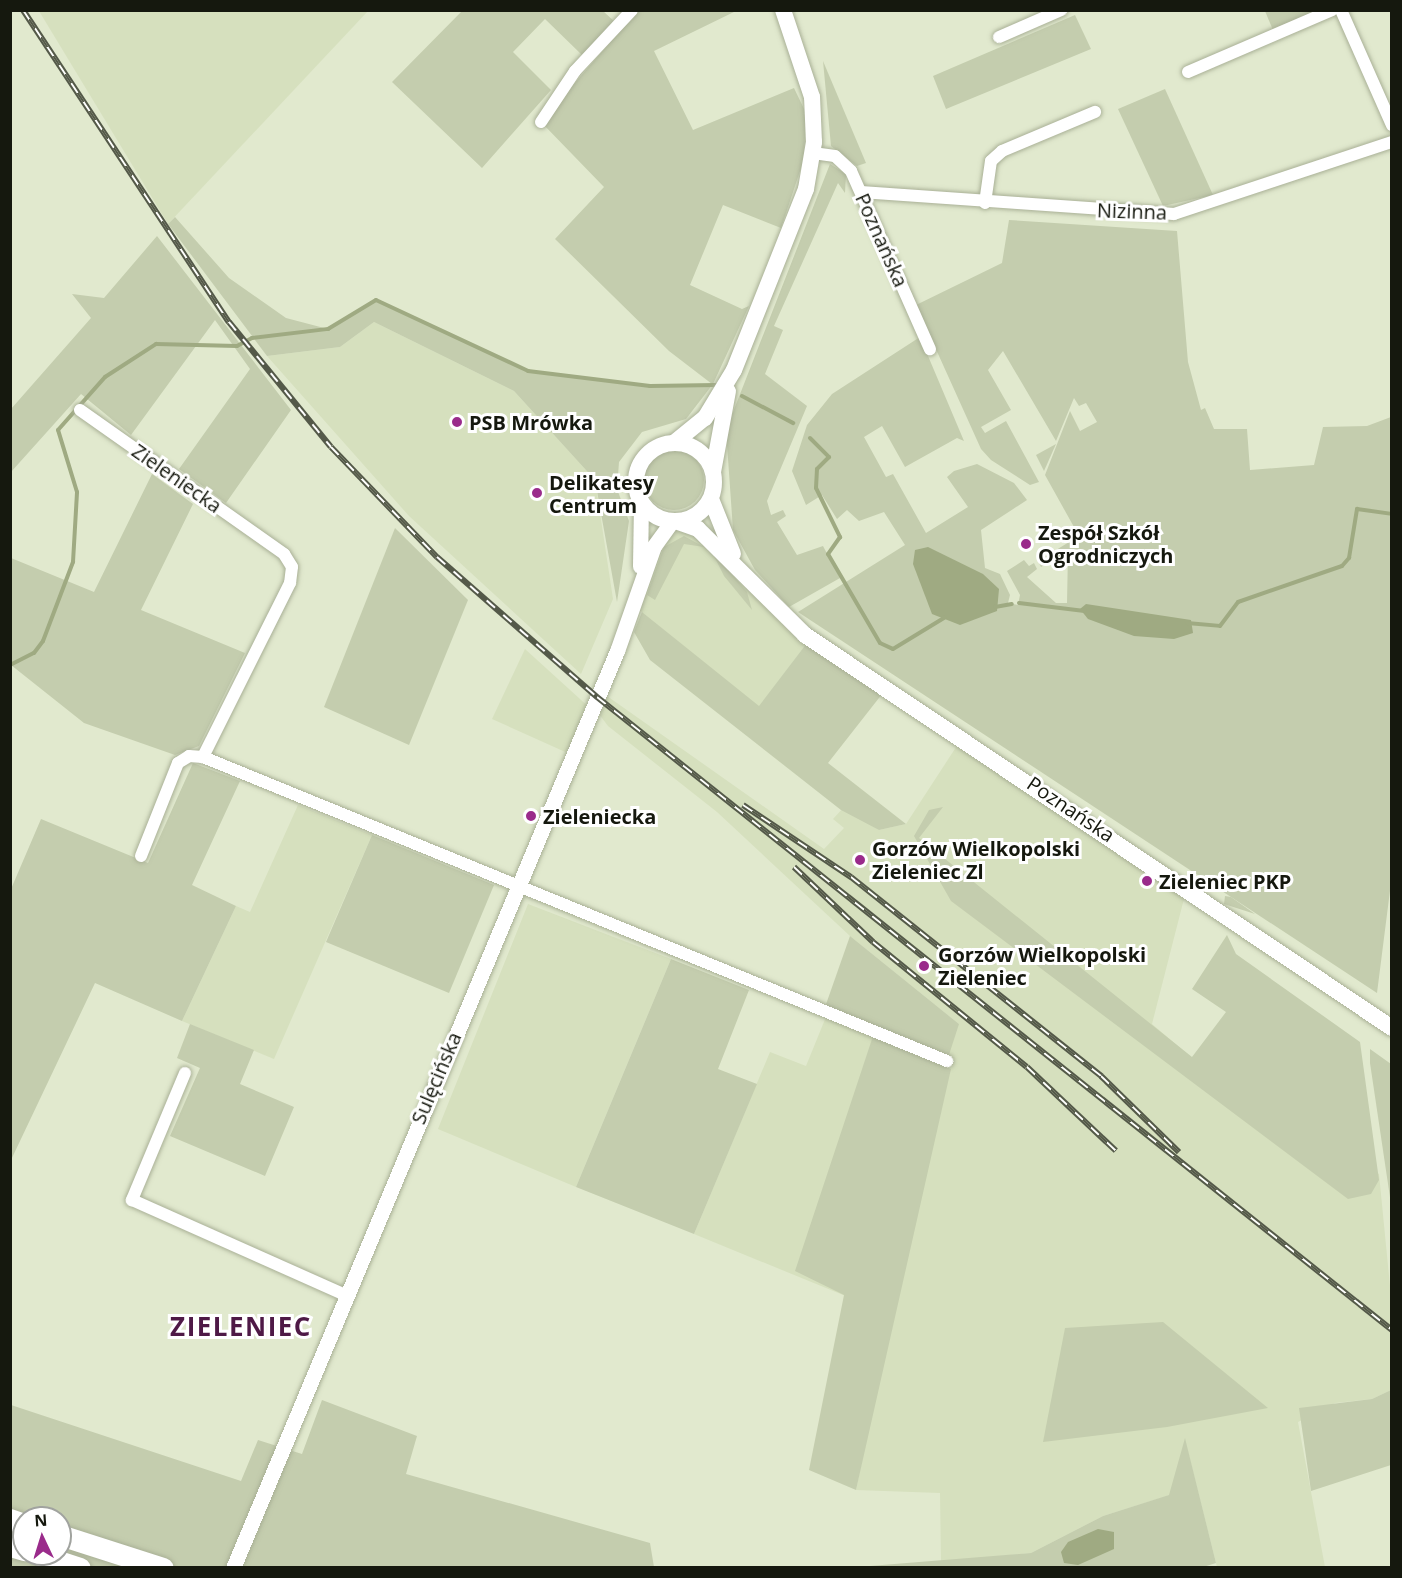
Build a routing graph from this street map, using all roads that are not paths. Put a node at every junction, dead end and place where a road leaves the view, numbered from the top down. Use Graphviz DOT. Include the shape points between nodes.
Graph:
graph roads {
  1 [pos="632,10"];
  2 [pos="783,10"];
  3 [pos="1061,10"];
  4 [pos="1332,10"];
  5 [pos="1341,10"];
  6 [pos="999,37"];
  7 [pos="1188,72"];
  8 [pos="1095,112"];
  9 [pos="542,122"];
  10 [pos="1392,124"];
  11 [pos="1392,142"];
  12 [pos="813,153"];
  13 [pos="861,192"];
  14 [pos="985,203"];
  15 [pos="930,349"];
  16 [pos="734,370"];
  17 [pos="80,410"];
  18 [pos="675,442"];
  19 [pos="713,478"];
  20 [pos="711,499"];
  21 [pos="641,503"];
  22 [pos="675,521"];
  23 [pos="637,588"];
  24 [pos="754,588"];
  25 [pos="203,757"];
  26 [pos="141,856"];
  27 [pos="517,887"];
  28 [pos="1392,1028"];
  29 [pos="947,1061"];
  30 [pos="185,1073"];
  31 [pos="345,1295"];
  32 [pos="72,1539"];
  33 [pos="163,1568"];
  34 [pos="233,1568"];
  1 -- 9 [label="street" via="574,71"];
  2 -- 12 [label="main road" via="811,90"];
  3 -- 6 [label="street"];
  4 -- 7 [label="street"];
  5 -- 10 [label="street"];
  8 -- 14 [label="street" via="1002,151 991,161"];
  11 -- 14 [label="street, Nizinna" via="1174,214"];
  12 -- 13 [label="street, Poznańska" via="841,160"];
  12 -- 16 [label="main road" via="797,217"];
  13 -- 14 [label="street, Nizinna"];
  13 -- 15 [label="street, Poznańska"];
  16 -- 18 [label="main road" via="705,418"];
  16 -- 19 [label="main road" via="714,451"];
  17 -- 25 [label="street, Zieleniecka" via="284,554 292,567 290,583"];
  18 -- 19 [label="main road" via="702,454"];
  18 -- 21 [label="main road" via="654,448 641,460 635,484"];
  19 -- 20 [label="main road"];
  20 -- 22 [label="main road" via="698,516"];
  20 -- 24 [label="main road, Poznańska" via="720,531"];
  21 -- 22 [label="main road"];
  21 -- 23 [label="street, Sulęcińska"];
  22 -- 23 [label="street, Sulęcińska" via="654,546"];
  22 -- 24 [label="main road, Poznańska" via="698,529"];
  23 -- 27 [label="street, Sulęcińska" via="620,644"];
  24 -- 28 [label="main road, Poznańska" via="805,635"];
  25 -- 26 [label="street" via="189,756 178,763"];
  25 -- 27 [label="street"];
  27 -- 29 [label="street"];
  27 -- 31 [label="street, Sulęcińska"];
  30 -- 31 [label="street" via="132,1200"];
  31 -- 34 [label="street, Sulęcińska"];
  32 -- 33 [label="highway"];
}
